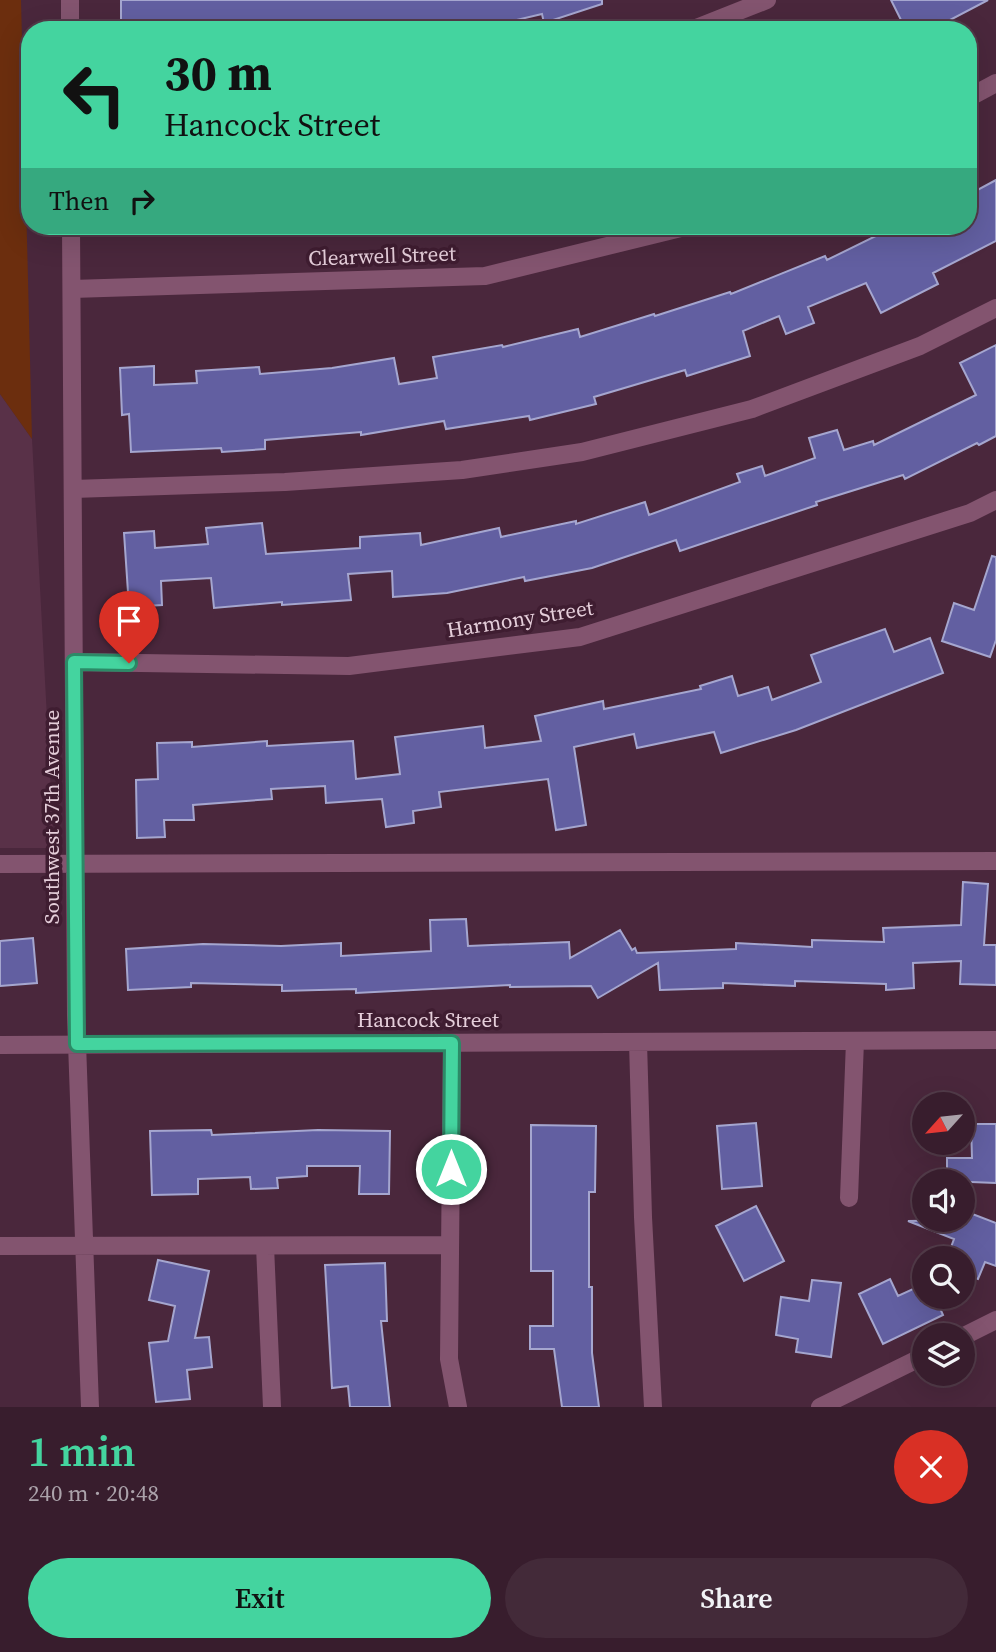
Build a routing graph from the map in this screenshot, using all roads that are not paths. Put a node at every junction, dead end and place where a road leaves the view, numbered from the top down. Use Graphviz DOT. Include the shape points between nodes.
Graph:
graph roads {
  1 [pos="70,0"];
  2 [pos="767,0"];
  3 [pos="70,21"];
  4 [pos="714,21"];
  5 [pos="996,83"];
  6 [pos="977,93"];
  7 [pos="71,235"];
  8 [pos="652,235"];
  9 [pos="72,289"];
  10 [pos="996,307"];
  11 [pos="73,489"];
  12 [pos="996,500"];
  13 [pos="74,662"];
  14 [pos="996,861"];
  15 [pos="0,863"];
  16 [pos="75,863"];
  17 [pos="996,1040"];
  18 [pos="855,1041"];
  19 [pos="638,1042"];
  20 [pos="452,1043"];
  21 [pos="77,1044"];
  22 [pos="0,1045"];
  23 [pos="849,1198"];
  24 [pos="450,1245"];
  25 [pos="0,1246"];
  26 [pos="84,1246"];
  27 [pos="265,1246"];
  28 [pos="996,1320"];
  29 [pos="975,1330"];
  30 [pos="912,1362"];
  31 [pos="90,1407"];
  32 [pos="272,1407"];
  33 [pos="458,1407"];
  34 [pos="653,1407"];
  35 [pos="820,1407"];
  1 -- 3 [label="street"];
  2 -- 4 [label="street"];
  5 -- 6 [label="street"];
  7 -- 9 [label="street, Southwest 37th Avenue"];
  8 -- 9 [label="street, Clearwell Street" via="485,276"];
  9 -- 11 [label="street, Southwest 37th Avenue"];
  10 -- 11 [label="street" via="920,346 752,408 582,452 462,470"];
  11 -- 13 [label="street, Southwest 37th Avenue"];
  12 -- 13 [label="street, Harmony Street" via="971,513 580,637 349,666"];
  13 -- 16 [label="street, Southwest 37th Avenue"];
  14 -- 16 [label="street"];
  15 -- 16 [label="street"];
  16 -- 21 [label="street, Southwest 37th Avenue"];
  17 -- 18 [label="street, Hancock Street"];
  18 -- 19 [label="street, Hancock Street"];
  18 -- 23 [label="street"];
  19 -- 20 [label="street, Hancock Street"];
  19 -- 34 [label="street"];
  20 -- 21 [label="street, Hancock Street"];
  20 -- 24 [label="street"];
  21 -- 22 [label="street, Hancock Street"];
  21 -- 26 [label="street, Southwest 37th Avenue"];
  24 -- 27 [label="street"];
  24 -- 33 [label="street" via="449,1359"];
  25 -- 26 [label="street"];
  26 -- 27 [label="street"];
  26 -- 31 [label="street, Southwest 37th Avenue"];
  27 -- 32 [label="street"];
  28 -- 29 [label="street"];
  30 -- 35 [label="street"];
}
